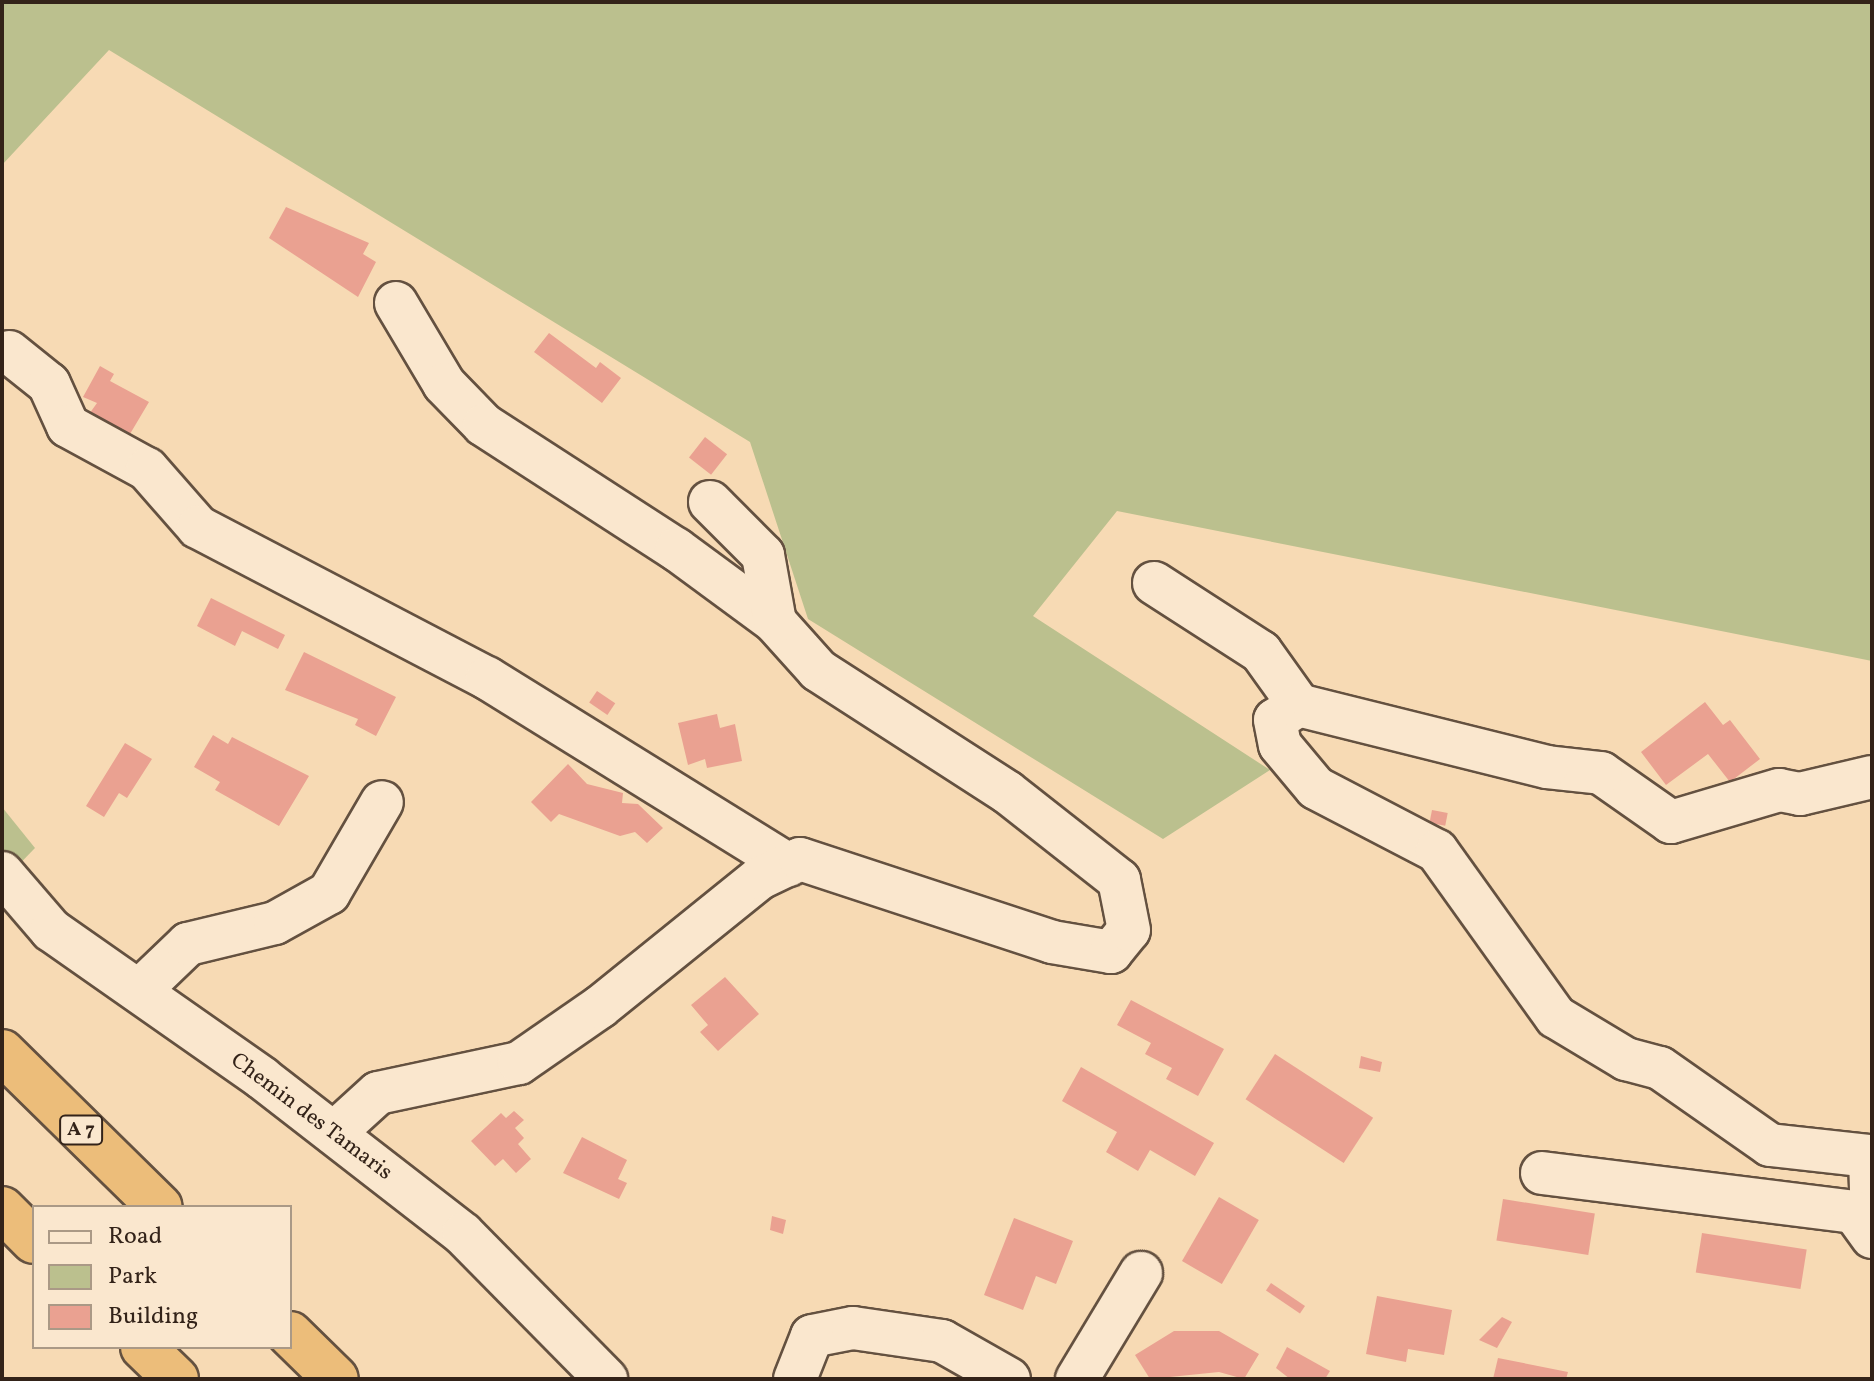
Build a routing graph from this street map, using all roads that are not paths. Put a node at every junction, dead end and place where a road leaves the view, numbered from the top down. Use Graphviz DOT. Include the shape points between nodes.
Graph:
graph roads {
  1 [pos="396,303"];
  2 [pos="9,352"];
  3 [pos="710,502"];
  4 [pos="1154,583"];
  5 [pos="775,622"];
  6 [pos="1299,705"];
  7 [pos="1872,777"];
  8 [pos="382,802"];
  9 [pos="789,865"];
  10 [pos="2,873"];
  11 [pos="139,991"];
  12 [pos="2,1052"];
  13 [pos="334,1133"];
  14 [pos="1542,1173"];
  15 [pos="158,1205"];
  16 [pos="2,1209"];
  17 [pos="1872,1225"];
  18 [pos="1872,1237"];
  19 [pos="32,1239"];
  20 [pos="1141,1273"];
  21 [pos="292,1336"];
  22 [pos="145,1349"];
  23 [pos="176,1379"];
  24 [pos="336,1379"];
  25 [pos="606,1379"];
  26 [pos="795,1379"];
  27 [pos="1009,1379"];
  28 [pos="1077,1379"];
  1 -- 5 [label="street" via="444,384 484,425 676,549"];
  2 -- 9 [label="street" via="49,384 68,426 147,469 198,527 487,678"];
  3 -- 5 [label="street" via="763,555"];
  4 -- 6 [label="street" via="1261,652"];
  5 -- 9 [label="street" via="818,670 1007,792 1119,880 1129,930 1111,952 1052,942 800,859"];
  6 -- 7 [label="street" via="1547,767 1601,773 1671,822 1779,790 1800,794"];
  6 -- 17 [label="street" via="1275,720 1280,745 1316,788 1437,851 1556,1017 1626,1059 1660,1068 1770,1145 1870,1156"];
  8 -- 11 [label="street" via="329,893 275,923 188,944"];
  9 -- 13 [label="street" via="760,878 600,1007 519,1063 378,1093"];
  10 -- 11 [label="street, Chemin des Tamaris" via="51,930"];
  11 -- 13 [label="street, Chemin des Tamaris"];
  12 -- 15 [label="highway, A 7"];
  13 -- 25 [label="street, Chemin des Tamaris" via="463,1234"];
  14 -- 18 [label="street" via="1854,1212"];
  16 -- 19 [label="highway"];
  20 -- 28 [label="street"];
  21 -- 24 [label="highway"];
  22 -- 23 [label="highway"];
  26 -- 27 [label="street" via="812,1336 853,1328 942,1341"];
}
